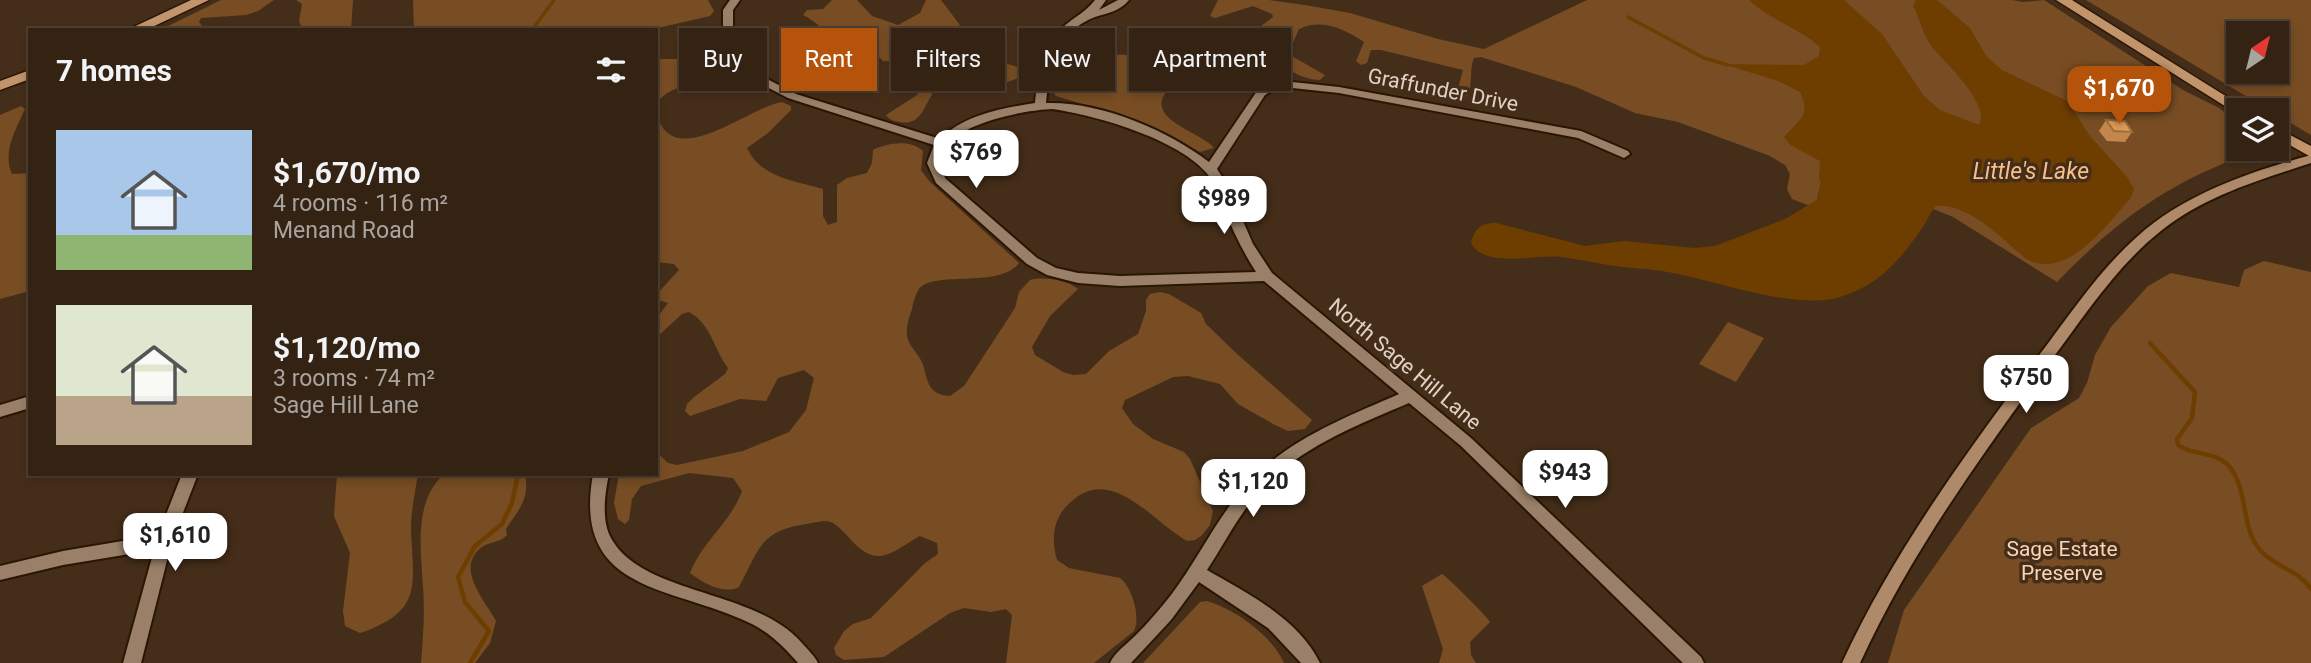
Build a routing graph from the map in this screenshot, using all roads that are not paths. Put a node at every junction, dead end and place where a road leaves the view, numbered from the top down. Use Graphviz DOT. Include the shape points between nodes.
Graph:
graph roads {
  1 [pos="202,0"];
  2 [pos="735,0"];
  3 [pos="1101,0"];
  4 [pos="1124,0"];
  5 [pos="2063,0"];
  6 [pos="1088,16"];
  7 [pos="139,28"];
  8 [pos="28,75"];
  9 [pos="0,86"];
  10 [pos="2226,101"];
  11 [pos="1040,106"];
  12 [pos="2289,139"];
  13 [pos="940,143"];
  14 [pos="2311,152"];
  15 [pos="1624,154"];
  16 [pos="2311,159"];
  17 [pos="1210,170"];
  18 [pos="1267,276"];
  19 [pos="1412,395"];
  20 [pos="28,403"];
  21 [pos="0,411"];
  22 [pos="189,476"];
  23 [pos="601,476"];
  24 [pos="164,541"];
  25 [pos="1197,572"];
  26 [pos="0,573"];
  27 [pos="132,663"];
  28 [pos="809,663"];
  29 [pos="1119,663"];
  30 [pos="1311,663"];
  31 [pos="1695,663"];
  32 [pos="1851,663"];
  1 -- 7 [label="main road"];
  2 -- 13 [label="street" via="728,10 728,27 738,50 765,82 792,96"];
  3 -- 6 [label="street"];
  4 -- 6 [label="street"];
  5 -- 10 [label="main road"];
  6 -- 11 [label="street" via="1052,44"];
  8 -- 9 [label="main road"];
  11 -- 13 [label="street" via="988,118"];
  11 -- 17 [label="street" via="1085,112 1138,128"];
  12 -- 14 [label="main road"];
  13 -- 18 [label="street" via="933,162 940,180 1032,261 1052,272 1114,281"];
  15 -- 17 [label="street, Graffunder Drive" via="1581,135 1292,83 1261,93"];
  16 -- 32 [label="main road" via="2236,185 2170,218 2120,261 1933,513 1896,570"];
  17 -- 18 [label="street, North Sage Hill Lane"];
  18 -- 19 [label="street, North Sage Hill Lane"];
  19 -- 25 [label="street" via="1319,439 1274,467 1234,513"];
  19 -- 31 [label="street, North Sage Hill Lane"];
  20 -- 21 [label="street"];
  22 -- 24 [label="street"];
  23 -- 28 [label="street" via="597,496 602,538 616,557 652,579 757,617 788,639"];
  24 -- 26 [label="street"];
  24 -- 27 [label="street"];
  25 -- 29 [label="street"];
  25 -- 30 [label="street" via="1279,626"];
}
